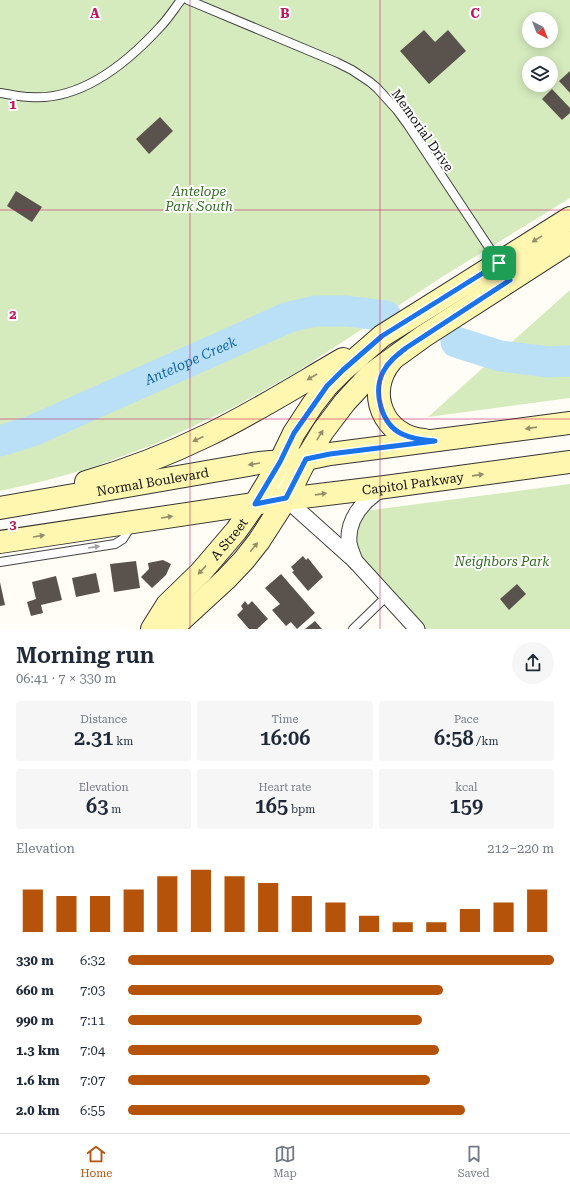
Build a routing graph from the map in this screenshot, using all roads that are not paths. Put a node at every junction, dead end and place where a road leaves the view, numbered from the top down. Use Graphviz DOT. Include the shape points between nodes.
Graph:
graph roads {
  1 [pos="181,0"];
  2 [pos="188,0"];
  3 [pos="0,93"];
  4 [pos="570,218"];
  5 [pos="570,242"];
  6 [pos="504,272"];
  7 [pos="382,336"];
  8 [pos="394,357"];
  9 [pos="570,423"];
  10 [pos="435,441"];
  11 [pos="306,459"];
  12 [pos="280,462"];
  13 [pos="570,462"];
  14 [pos="385,487"];
  15 [pos="286,498"];
  16 [pos="255,504"];
  17 [pos="0,508"];
  18 [pos="134,522"];
  19 [pos="0,542"];
  20 [pos="355,560"];
  21 [pos="0,562"];
  22 [pos="387,596"];
  23 [pos="152,629"];
  24 [pos="164,629"];
  25 [pos="353,629"];
  26 [pos="417,629"];
  1 -- 3 [label="lane" via="161,26 135,51 94,81 74,91 50,96 31,98"];
  2 -- 6 [label="lane, Memorial Drive" via="336,62 377,88 408,125"];
  4 -- 6 [label="main road, A Street, one-way"];
  5 -- 6 [label="main road, A Street"];
  6 -- 7 [label="main road, A Street"];
  6 -- 8 [label="main road, A Street"];
  7 -- 12 [label="main road, A Street" via="327,386 294,433"];
  7 -- 17 [label="main road, one-way" via="208,435 107,476"];
  8 -- 10 [label="main road" via="382,373 380,381 379,398 385,416 395,430 402,434 417,440"];
  11 -- 8 [label="main road, A Street, one-way" via="345,402 370,375"];
  9 -- 10 [label="main road, one-way"];
  10 -- 11 [label="main road"];
  11 -- 12 [label="main road, Normal Boulevard"];
  11 -- 15 [label="main road, A Street"];
  12 -- 15 [label="street"];
  12 -- 16 [label="main road, A Street"];
  12 -- 17 [label="main road, Normal Boulevard, one-way" via="259,463"];
  14 -- 13 [label="main road, Capitol Parkway, one-way"];
  15 -- 14 [label="main road, Capitol Parkway, one-way"];
  14 -- 20 [label="street" via="366,500 354,516 349,544"];
  15 -- 16 [label="main road, Capitol Parkway"];
  15 -- 20 [label="street"];
  24 -- 15 [label="main road, A Street, one-way" via="179,622 226,579 259,541"];
  18 -- 16 [label="main road, one-way"];
  16 -- 23 [label="main road, A Street, one-way" via="201,572 166,605"];
  19 -- 18 [label="main road, one-way"];
  21 -- 18 [label="lane, one-way" via="115,544 123,538"];
  20 -- 22 [label="street"];
  22 -- 25 [label="lane"];
  22 -- 26 [label="street"];
}
